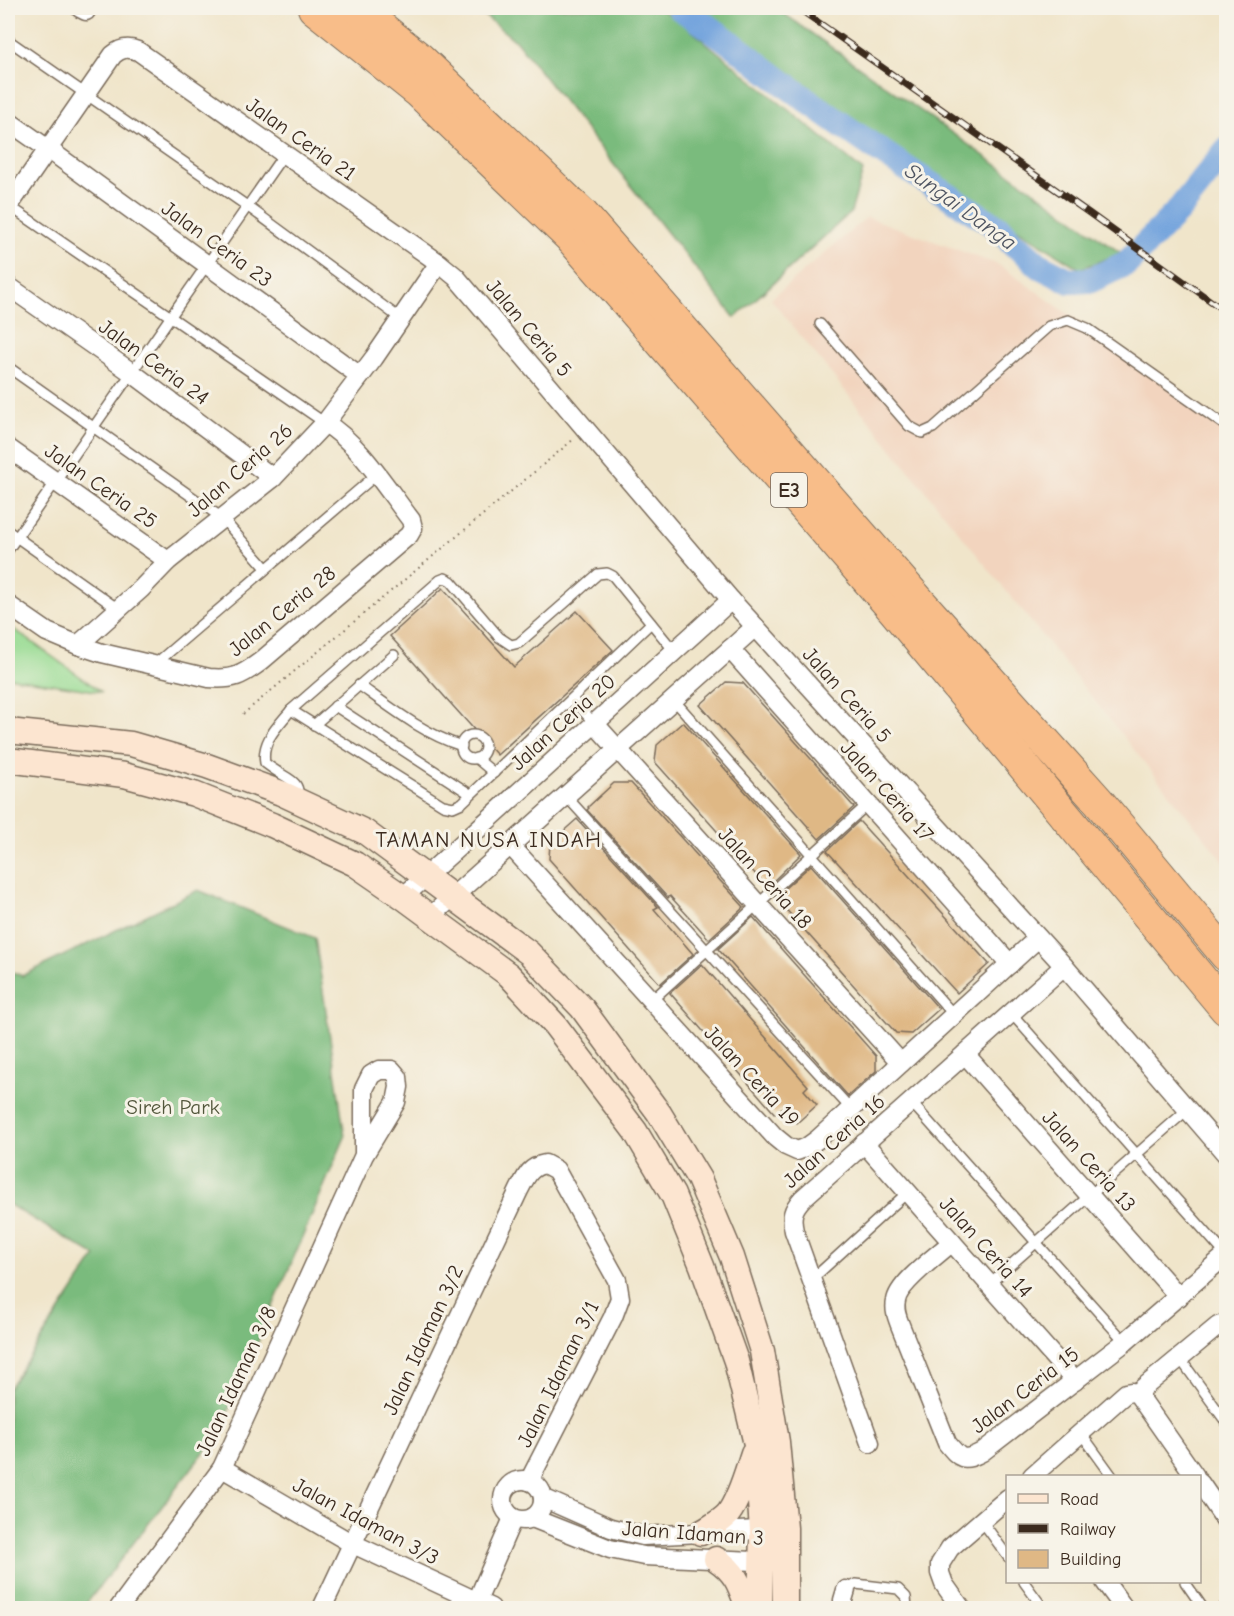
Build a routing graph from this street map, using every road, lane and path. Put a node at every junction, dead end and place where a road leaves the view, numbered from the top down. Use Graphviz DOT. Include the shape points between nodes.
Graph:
graph roads {
  1 [pos="314,8"];
  2 [pos="357,8"];
  3 [pos="8,40"];
  4 [pos="86,94"];
  5 [pos="8,121"];
  6 [pos="48,149"];
  7 [pos="284,154"];
  8 [pos="8,206"];
  9 [pos="247,206"];
  10 [pos="438,263"];
  11 [pos="207,264"];
  12 [pos="8,286"];
  13 [pos="170,317"];
  14 [pos="401,319"];
  15 [pos="820,324"];
  16 [pos="8,367"];
  17 [pos="131,372"];
  18 [pos="360,376"];
  19 [pos="325,423"];
  20 [pos="1227,426"];
  21 [pos="93,427"];
  22 [pos="586,430"];
  23 [pos="8,448"];
  24 [pos="376,475"];
  25 [pos="273,478"];
  26 [pos="56,481"];
  27 [pos="222,518"];
  28 [pos="8,531"];
  29 [pos="16,537"];
  30 [pos="8,550"];
  31 [pos="168,561"];
  32 [pos="266,568"];
  33 [pos="731,600"];
  34 [pos="8,605"];
  35 [pos="118,609"];
  36 [pos="651,623"];
  37 [pos="755,627"];
  38 [pos="78,645"];
  39 [pos="730,649"];
  40 [pos="674,651"];
  41 [pos="394,655"];
  42 [pos="154,665"];
  43 [pos="359,685"];
  44 [pos="572,699"];
  45 [pos="673,699"];
  46 [pos="335,706"];
  47 [pos="291,710"];
  48 [pos="243,714"];
  49 [pos="595,724"];
  50 [pos="314,725"];
  51 [pos="8,731"];
  52 [pos="462,746"];
  53 [pos="618,749"];
  54 [pos="476,758"];
  55 [pos="8,760"];
  56 [pos="494,773"];
  57 [pos="470,795"];
  58 [pos="565,795"];
  59 [pos="297,800"];
  60 [pos="868,804"];
  61 [pos="510,845"];
  62 [pos="812,855"];
  63 [pos="426,877"];
  64 [pos="403,897"];
  65 [pos="452,897"];
  66 [pos="758,904"];
  67 [pos="430,916"];
  68 [pos="1038,938"];
  69 [pos="706,951"];
  70 [pos="1227,955"];
  71 [pos="1010,964"];
  72 [pos="1064,966"];
  73 [pos="651,1001"];
  74 [pos="1227,1009"];
  75 [pos="1011,1013"];
  76 [pos="954,1015"];
  77 [pos="965,1054"];
  78 [pos="901,1063"];
  79 [pos="911,1102"];
  80 [pos="851,1109"];
  81 [pos="1188,1109"];
  82 [pos="864,1143"];
  83 [pos="1137,1154"];
  84 [pos="1227,1154"];
  85 [pos="364,1155"];
  86 [pos="544,1164"];
  87 [pos="908,1192"];
  88 [pos="1090,1196"];
  89 [pos="952,1242"];
  90 [pos="1036,1242"];
  91 [pos="1226,1255"];
  92 [pos="811,1277"];
  93 [pos="989,1284"];
  94 [pos="1179,1296"];
  95 [pos="1227,1323"];
  96 [pos="1125,1342"];
  97 [pos="1179,1357"];
  98 [pos="1075,1381"];
  99 [pos="1137,1393"];
  100 [pos="1227,1422"];
  101 [pos="1081,1433"];
  102 [pos="870,1443"];
  103 [pos="756,1444"];
  104 [pos="222,1468"];
  105 [pos="1033,1475"];
  106 [pos="1111,1475"];
  107 [pos="1194,1475"];
  108 [pos="530,1481"];
  109 [pos="1201,1484"];
  110 [pos="543,1498"];
  111 [pos="1006,1500"];
  112 [pos="513,1518"];
  113 [pos="532,1518"];
  114 [pos="982,1521"];
  115 [pos="1227,1521"];
  116 [pos="773,1529"];
  117 [pos="701,1533"];
  118 [pos="351,1543"];
  119 [pos="1006,1554"];
  120 [pos="716,1559"];
  121 [pos="761,1561"];
  122 [pos="785,1562"];
  123 [pos="1025,1583"];
  124 [pos="1106,1583"];
  125 [pos="1186,1583"];
  126 [pos="846,1590"];
  127 [pos="1227,1605"];
  128 [pos="481,1607"];
  129 [pos="119,1608"];
  130 [pos="322,1608"];
  131 [pos="748,1608"];
  132 [pos="760,1608"];
  133 [pos="785,1608"];
  134 [pos="843,1608"];
  135 [pos="907,1608"];
  136 [pos="961,1608"];
  137 [pos="1043,1608"];
  138 [pos="1124,1608"];
  139 [pos="1203,1608"];
  140 [pos="1222,1608"];
  1 -- 74 [label="highway, E3" via="419,92 570,237 894,610"];
  2 -- 70 [label="highway, E3" via="420,59 582,214 1098,801"];
  3 -- 4 [label="lane"];
  4 -- 6 [label="street"];
  4 -- 7 [label="street, Jalan Ceria 21" via="113,55 131,48"];
  4 -- 9 [label="lane"];
  5 -- 6 [label="street, Jalan Ceria 23"];
  6 -- 8 [label="street"];
  6 -- 11 [label="street, Jalan Ceria 23"];
  7 -- 9 [label="lane"];
  7 -- 10 [label="street, Jalan Ceria 21"];
  8 -- 13 [label="lane"];
  9 -- 11 [label="lane"];
  9 -- 14 [label="lane"];
  10 -- 14 [label="street, Jalan Ceria 26"];
  10 -- 22 [label="street, Jalan Ceria 5" via="456,277"];
  11 -- 13 [label="lane"];
  11 -- 18 [label="street, Jalan Ceria 23"];
  12 -- 17 [label="street, Jalan Ceria 24"];
  13 -- 17 [label="lane"];
  13 -- 19 [label="lane"];
  14 -- 18 [label="street, Jalan Ceria 26"];
  15 -- 20 [label="lane" via="909,426 922,433 933,428 1048,326 1068,320 1087,328"];
  16 -- 21 [label="lane"];
  17 -- 21 [label="lane"];
  17 -- 25 [label="street, Jalan Ceria 24"];
  18 -- 19 [label="street, Jalan Ceria 26"];
  19 -- 24 [label="street, Jalan Ceria 28" via="357,450"];
  19 -- 25 [label="street, Jalan Ceria 26"];
  21 -- 26 [label="lane"];
  21 -- 27 [label="lane"];
  22 -- 33 [label="street, Jalan Ceria 5"];
  22 -- 48 [label="path"];
  23 -- 26 [label="street, Jalan Ceria 25"];
  24 -- 32 [label="lane"];
  24 -- 42 [label="street, Jalan Ceria 28" via="411,520 410,535 237,677 209,678"];
  25 -- 27 [label="street, Jalan Ceria 26"];
  26 -- 29 [label="lane"];
  26 -- 31 [label="street, Jalan Ceria 25"];
  27 -- 31 [label="street, Jalan Ceria 26"];
  27 -- 32 [label="lane"];
  28 -- 29 [label="lane"];
  29 -- 30 [label="lane"];
  29 -- 35 [label="lane"];
  31 -- 35 [label="street, Jalan Ceria 26"];
  32 -- 42 [label="lane"];
  33 -- 37 [label="street, Jalan Ceria 5"];
  33 -- 40 [label="street, Jalan Ceria 20"];
  34 -- 38 [label="street, Jalan Ceria 28" via="48,632"];
  35 -- 38 [label="street"];
  36 -- 40 [label="lane"];
  36 -- 44 [label="lane"];
  36 -- 47 [label="lane" via="613,576 598,574 519,643 511,645 499,637 452,580 445,578"];
  37 -- 39 [label="street"];
  37 -- 68 [label="street, Jalan Ceria 5"];
  38 -- 42 [label="street, Jalan Ceria 28"];
  39 -- 45 [label="street"];
  39 -- 60 [label="street, Jalan Ceria 17"];
  40 -- 49 [label="street, Jalan Ceria 20"];
  41 -- 43 [label="lane"];
  43 -- 46 [label="lane"];
  43 -- 52 [label="lane" via="445,741"];
  44 -- 49 [label="lane"];
  44 -- 56 [label="lane"];
  45 -- 53 [label="street"];
  45 -- 62 [label="lane"];
  46 -- 50 [label="lane"];
  46 -- 57 [label="lane"];
  47 -- 50 [label="lane"];
  47 -- 59 [label="lane" via="270,734 263,754 265,763 297,786"];
  49 -- 53 [label="street, Jalan Ceria 18"];
  49 -- 63 [label="street, Jalan Ceria 20"];
  50 -- 57 [label="lane" via="443,805 453,807"];
  51 -- 59 [label="main road" via="131,744 207,766"];
  52 -- 54 [label="lane" via="466,756"];
  52 -- 54 [label="lane" via="468,736 479,736 485,750"];
  53 -- 58 [label="street"];
  53 -- 66 [label="street, Jalan Ceria 18"];
  54 -- 56 [label="lane"];
  55 -- 64 [label="main road" via="124,775 194,794 273,825 355,864"];
  56 -- 57 [label="lane"];
  58 -- 61 [label="street"];
  58 -- 69 [label="lane"];
  59 -- 63 [label="main road" via="365,832"];
  60 -- 62 [label="lane"];
  60 -- 71 [label="street, Jalan Ceria 17"];
  61 -- 65 [label="street"];
  61 -- 73 [label="street, Jalan Ceria 19"];
  62 -- 66 [label="lane"];
  62 -- 76 [label="lane"];
  63 -- 64 [label="street, Jalan Ceria 20"];
  63 -- 65 [label="main road"];
  64 -- 67 [label="main road"];
  65 -- 67 [label="street"];
  65 -- 116 [label="main road" via="529,954 582,1008 659,1113 699,1179 732,1257 762,1351 777,1442"];
  66 -- 69 [label="lane"];
  66 -- 78 [label="street, Jalan Ceria 18"];
  67 -- 103 [label="main road" via="509,975 555,1025 635,1131 673,1195 702,1266 736,1361"];
  68 -- 71 [label="street, Jalan Ceria 19"];
  68 -- 72 [label="street, Jalan Ceria 5"];
  69 -- 73 [label="lane"];
  69 -- 80 [label="lane"];
  71 -- 76 [label="street, Jalan Ceria 19"];
  72 -- 75 [label="street, Jalan Ceria 16"];
  72 -- 81 [label="street, Jalan Ceria 5"];
  73 -- 80 [label="street, Jalan Ceria 19" via="786,1146 796,1151 807,1147"];
  75 -- 77 [label="street, Jalan Ceria 16"];
  75 -- 83 [label="lane"];
  76 -- 78 [label="street, Jalan Ceria 19"];
  77 -- 79 [label="street, Jalan Ceria 16"];
  77 -- 88 [label="street, Jalan Ceria 13"];
  78 -- 80 [label="street, Jalan Ceria 19"];
  79 -- 82 [label="street, Jalan Ceria 16"];
  79 -- 90 [label="lane"];
  81 -- 83 [label="lane"];
  81 -- 84 [label="street, Jalan Ceria 5"];
  82 -- 87 [label="street, Jalan Ceria 14"];
  82 -- 92 [label="street, Jalan Ceria 16" via="802,1199 792,1213 794,1231"];
  83 -- 88 [label="lane"];
  83 -- 91 [label="lane"];
  85 -- 104 [label="street, Jalan Idaman 3/8"];
  86 -- 108 [label="street, Jalan Idaman 3/1" via="556,1170 617,1280 620,1298"];
  86 -- 118 [label="street, Jalan Idaman 3/2" via="535,1166 519,1190"];
  87 -- 89 [label="street, Jalan Ceria 14"];
  87 -- 92 [label="lane"];
  88 -- 90 [label="lane"];
  88 -- 94 [label="street, Jalan Ceria 13"];
  89 -- 93 [label="street, Jalan Ceria 14"];
  89 -- 98 [label="street, Jalan Ceria 15" via="904,1284 895,1303 900,1325 954,1452 963,1458 982,1452"];
  90 -- 93 [label="lane"];
  90 -- 96 [label="lane"];
  91 -- 94 [label="street, Jalan Ceria 15"];
  92 -- 102 [label="street, Jalan Ceria 16"];
  93 -- 98 [label="street, Jalan Ceria 14"];
  94 -- 96 [label="street, Jalan Ceria 15"];
  95 -- 97 [label="street"];
  96 -- 98 [label="street, Jalan Ceria 15"];
  97 -- 99 [label="street"];
  97 -- 100 [label="lane"];
  99 -- 101 [label="street" via="1126,1393"];
  99 -- 107 [label="street"];
  101 -- 105 [label="street"];
  101 -- 106 [label="lane"];
  103 -- 116 [label="main road"];
  103 -- 117 [label="main road" via="733,1506 721,1521"];
  104 -- 118 [label="street, Jalan Idaman 3/3"];
  104 -- 129 [label="street, Jalan Idaman 3/8"];
  108 -- 110 [label="street"];
  108 -- 112 [label="street" via="516,1481 506,1489 502,1501"];
  109 -- 115 [label="street"];
  110 -- 113 [label="street" via="540,1510"];
  110 -- 117 [label="street, Jalan Idaman 3" via="611,1528 644,1536"];
  111 -- 114 [label="street"];
  112 -- 113 [label="street"];
  112 -- 128 [label="street"];
  113 -- 120 [label="street, Jalan Idaman 3" via="610,1549 644,1556"];
  114 -- 119 [label="lane"];
  114 -- 136 [label="street" via="950,1548 940,1564 944,1584"];
  116 -- 117 [label="street, Jalan Idaman 3"];
  116 -- 121 [label="main road"];
  116 -- 122 [label="main road"];
  118 -- 128 [label="street, Jalan Idaman 3/3"];
  118 -- 130 [label="street, Jalan Idaman 3/2"];
  120 -- 121 [label="street, Jalan Idaman 3"];
  120 -- 131 [label="main road" via="736,1579"];
  121 -- 122 [label="street, Jalan Idaman 3"];
  121 -- 132 [label="main road"];
  122 -- 133 [label="main road"];
  123 -- 137 [label="lane"];
  124 -- 138 [label="street"];
  125 -- 139 [label="lane"];
  126 -- 134 [label="street"];
  126 -- 135 [label="lane" via="856,1584 898,1589 906,1597"];
  127 -- 140 [label="lane"];
}
